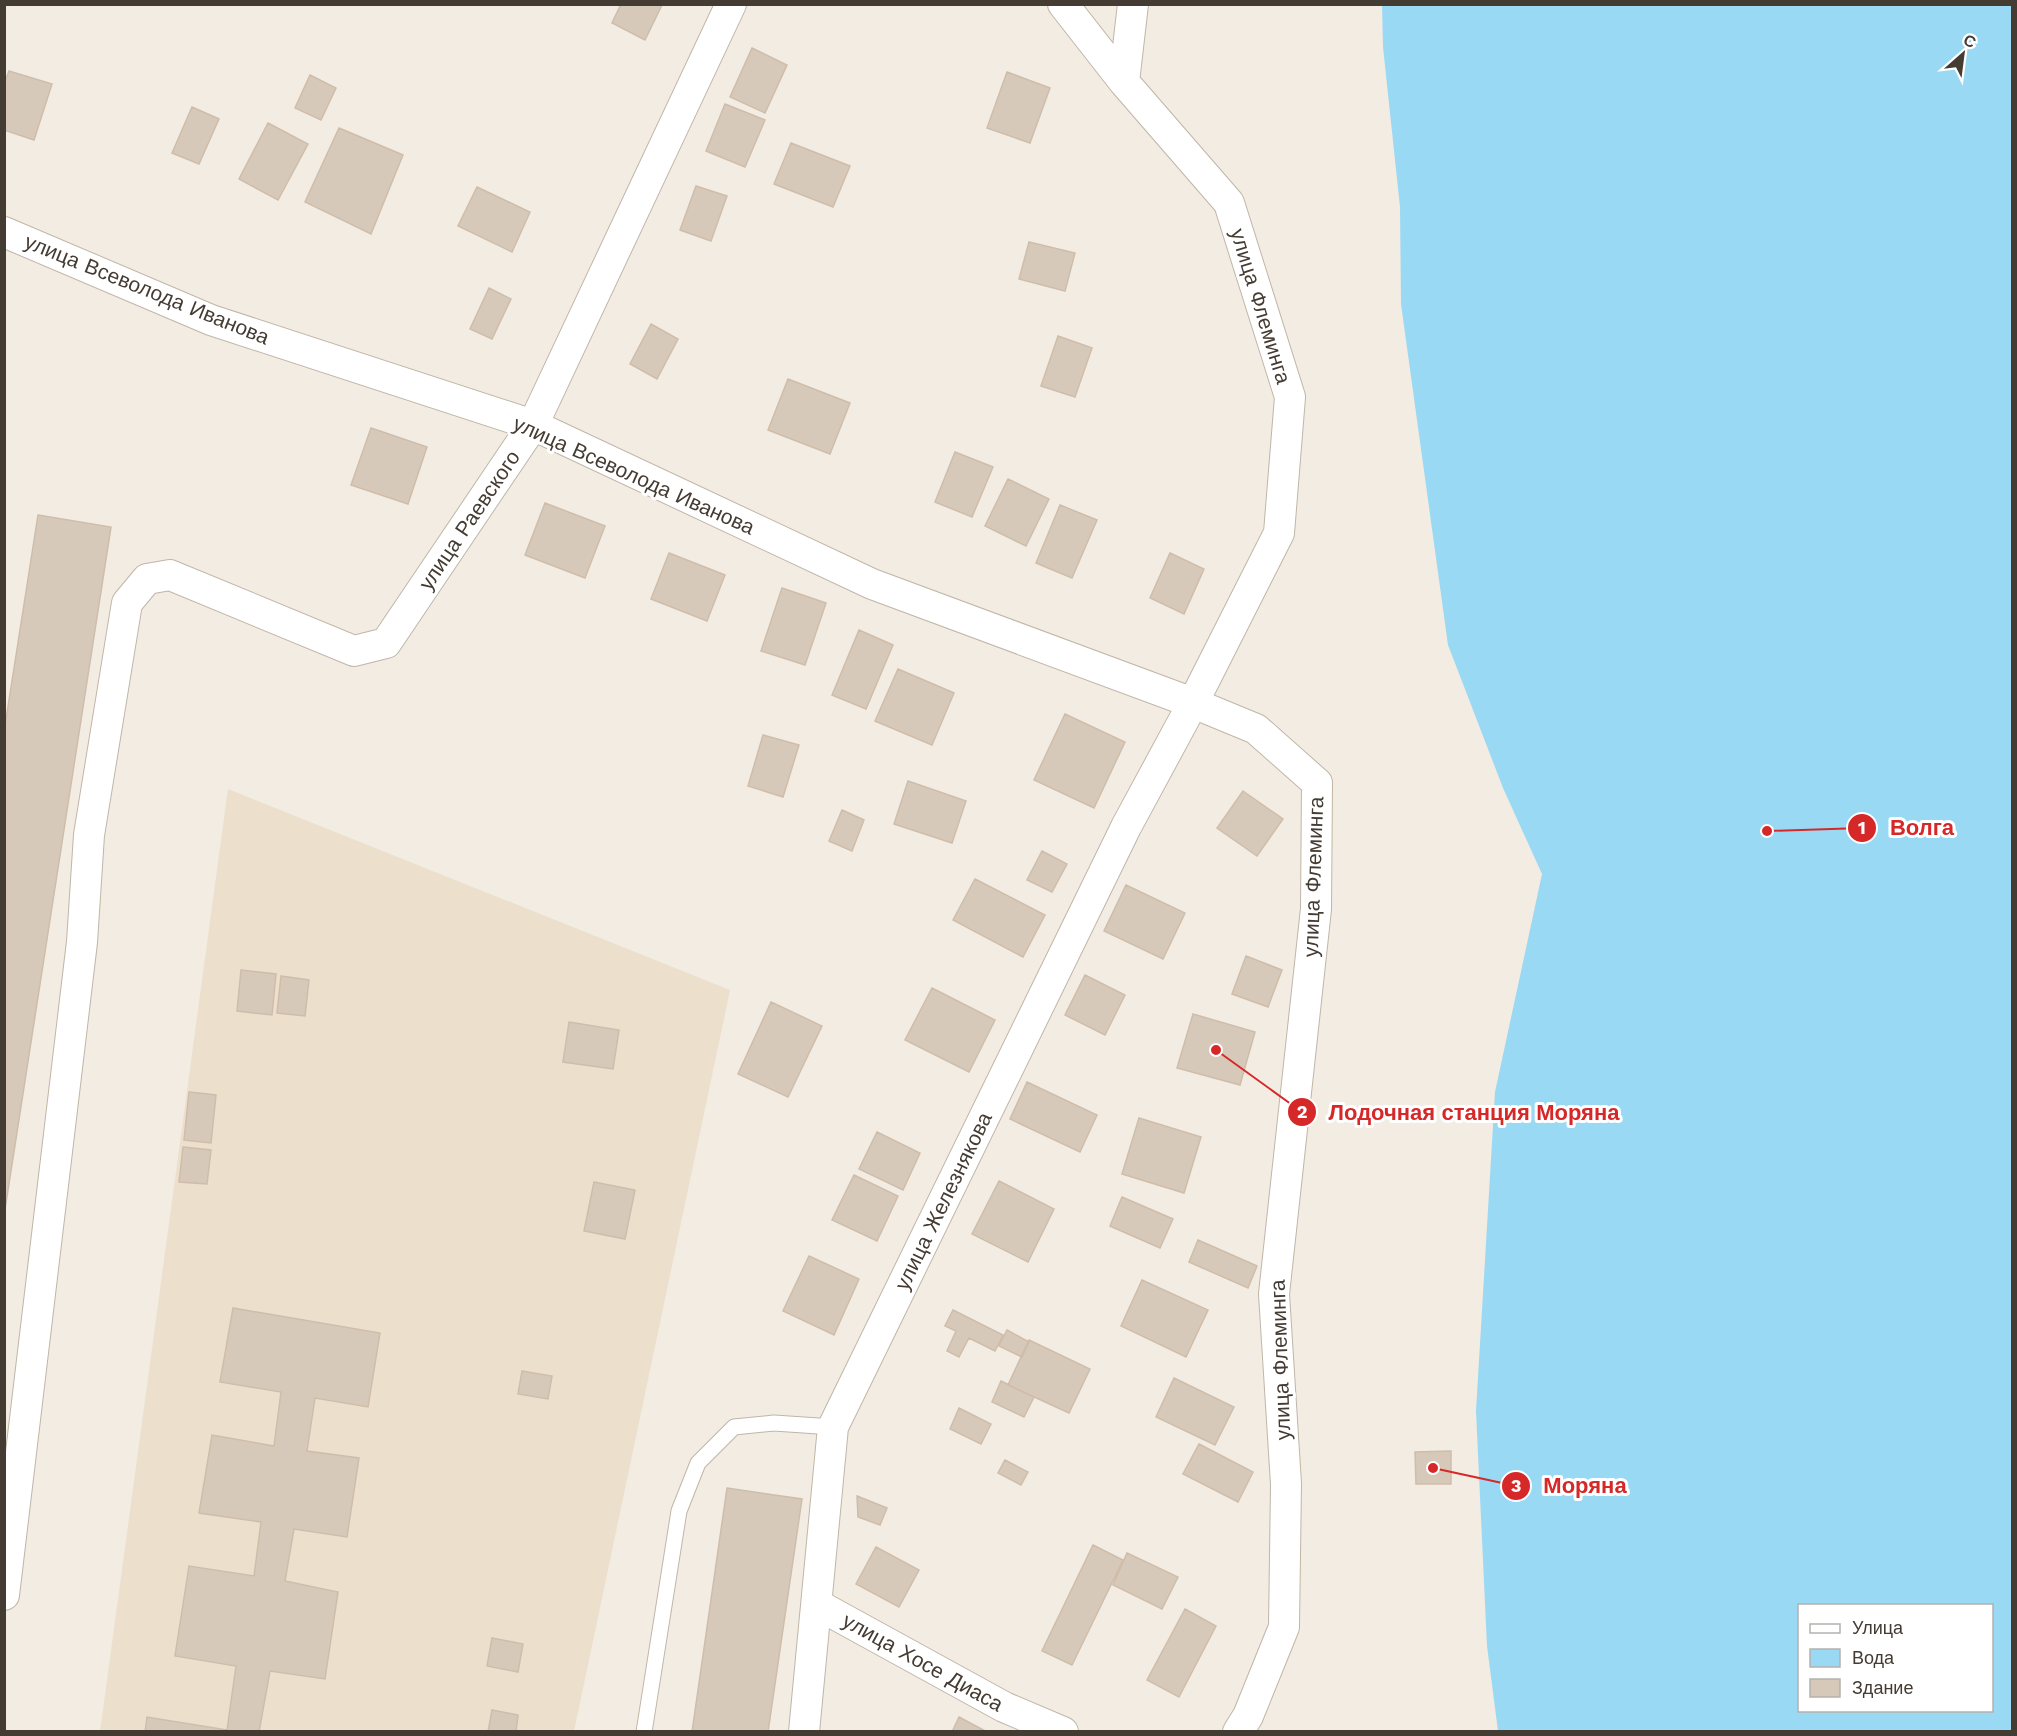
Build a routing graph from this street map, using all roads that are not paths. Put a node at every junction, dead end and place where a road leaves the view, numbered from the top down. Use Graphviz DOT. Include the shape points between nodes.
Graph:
graph roads {
  1 [pos="731,4"];
  2 [pos="1063,4"];
  3 [pos="1132,4"];
  4 [pos="1124,82"];
  5 [pos="4,232"];
  6 [pos="533,425"];
  7 [pos="1193,703"];
  8 [pos="833,1427"];
  9 [pos="4,1595"];
  10 [pos="818,1605"];
  11 [pos="1247,1726"];
  12 [pos="644,1731"];
  13 [pos="804,1731"];
  14 [pos="1063,1731"];
  1 -- 6 [label="street, улица Раевского"];
  2 -- 4 [label="street, улица Флеминга"];
  3 -- 4 [label="street"];
  4 -- 7 [label="street, улица Флеминга" via="1229,203 1290,396 1279,532"];
  5 -- 6 [label="street, улица Всеволода Иванова" via="211,320"];
  6 -- 7 [label="street, улица Всеволода Иванова" via="872,584"];
  6 -- 9 [label="street, улица Раевского" via="386,643 354,651 170,575 147,579 127,603 89,835 82,942"];
  7 -- 8 [label="street, улица Железнякова" via="1126,827"];
  7 -- 11 [label="street, улица Флеминга" via="1256,729 1317,783 1316,909 1274,1294 1286,1484 1284,1627"];
  8 -- 10 [label="street, улица Железнякова"];
  8 -- 12 [label="lane" via="774,1423 734,1427 698,1463 679,1511"];
  10 -- 13 [label="street, улица Железнякова"];
  10 -- 14 [label="street, улица Хосе Диаса" via="1004,1707"];
}
